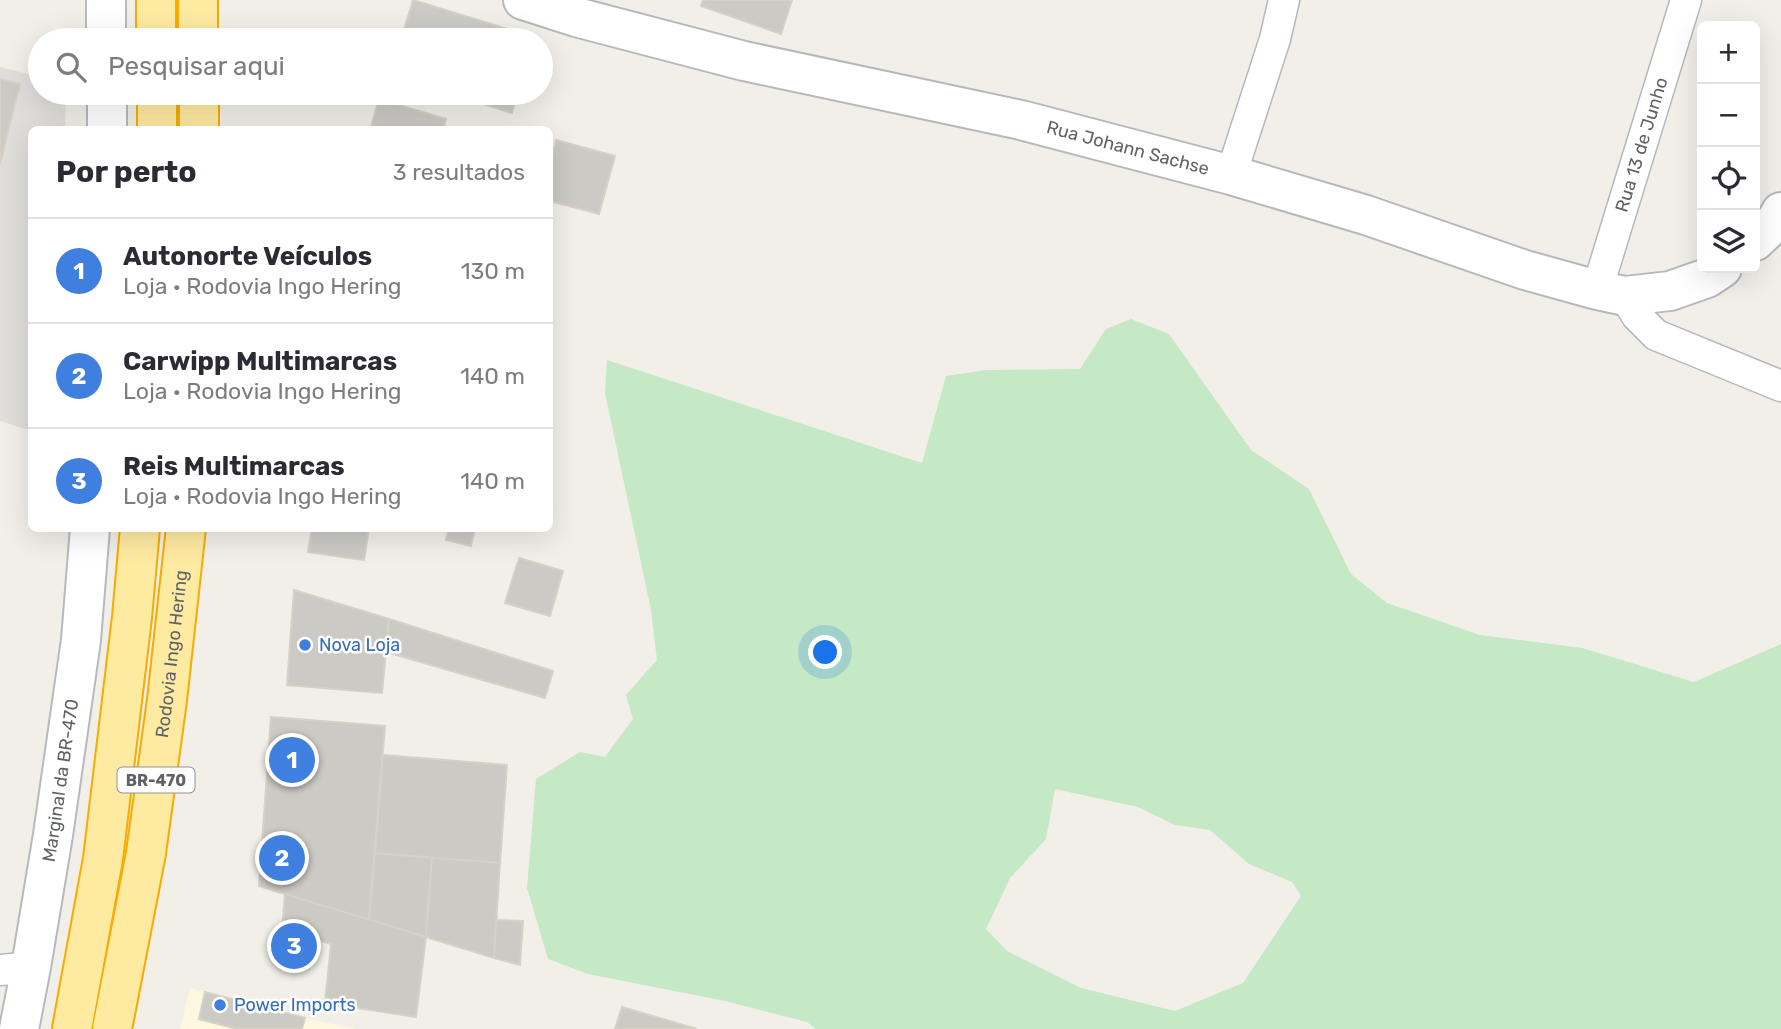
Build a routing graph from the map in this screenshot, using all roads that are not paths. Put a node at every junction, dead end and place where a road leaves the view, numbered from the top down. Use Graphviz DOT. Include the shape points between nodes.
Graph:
graph roads {
  1 [pos="106,0"];
  2 [pos="156,0"];
  3 [pos="198,0"];
  4 [pos="523,0"];
  5 [pos="1284,0"];
  6 [pos="1686,0"];
  7 [pos="106,28"];
  8 [pos="156,28"];
  9 [pos="198,28"];
  10 [pos="107,105"];
  11 [pos="157,105"];
  12 [pos="199,105"];
  13 [pos="107,126"];
  14 [pos="157,126"];
  15 [pos="199,126"];
  16 [pos="1231,174"];
  17 [pos="1781,212"];
  18 [pos="1760,236"];
  19 [pos="1714,273"];
  20 [pos="1611,293"];
  21 [pos="1781,386"];
  22 [pos="90,532"];
  23 [pos="140,532"];
  24 [pos="187,532"];
  25 [pos="16,968"];
  26 [pos="19,1029"];
  27 [pos="72,1029"];
  28 [pos="112,1029"];
  1 -- 7 [label="street"];
  2 -- 8 [label="highway"];
  3 -- 9 [label="highway"];
  4 -- 16 [label="street, Rua Johann Sachse" via="744,61 1021,120"];
  5 -- 16 [label="street"];
  6 -- 20 [label="street, Rua 13 de Junho"];
  10 -- 13 [label="street"];
  11 -- 14 [label="highway"];
  12 -- 15 [label="highway"];
  16 -- 20 [label="street, Rua Johann Sachse" via="1525,270"];
  17 -- 18 [label="street"];
  19 -- 20 [label="street, Rua Johann Sachse" via="1670,291"];
  20 -- 21 [label="street" via="1657,335"];
  22 -- 25 [label="street, Marginal da BR-470" via="81,640 53,835"];
  23 -- 27 [label="highway, BR-470" via="103,859"];
  24 -- 28 [label="highway, Rodovia Ingo Hering / BR-470" via="146,853"];
  25 -- 26 [label="street, Marginal da BR-470"];
}
